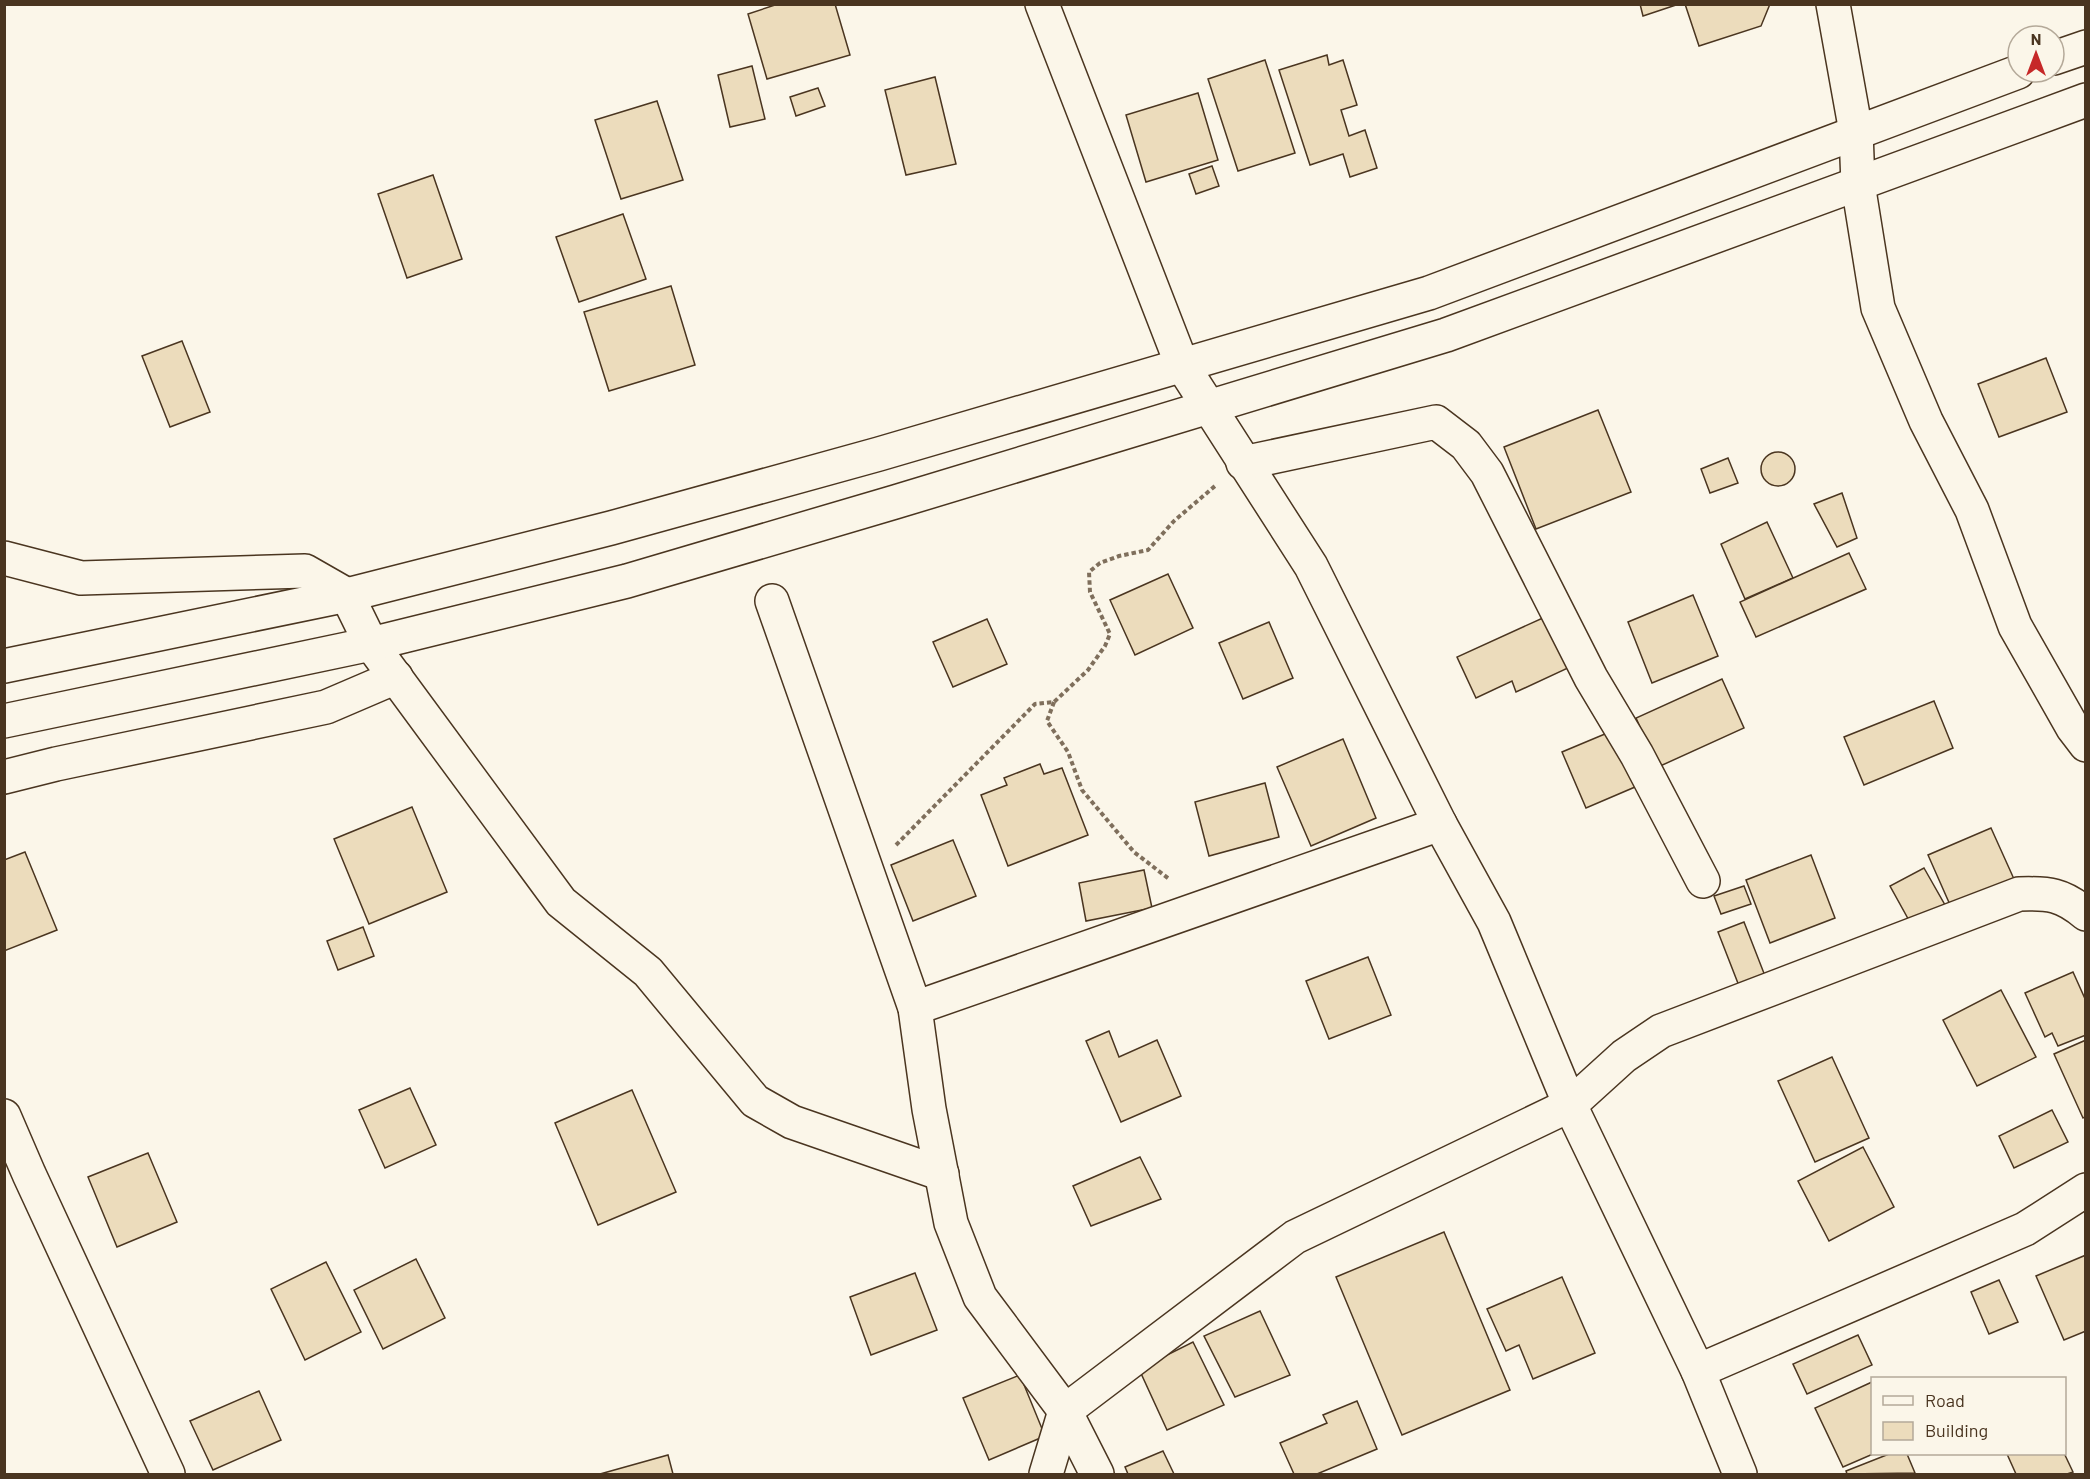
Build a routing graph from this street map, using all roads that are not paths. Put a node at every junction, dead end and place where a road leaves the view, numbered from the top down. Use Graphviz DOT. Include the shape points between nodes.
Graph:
graph roads {
  1 [pos="1042,4"];
  2 [pos="1833,4"];
  3 [pos="2085,47"];
  4 [pos="2066,54"];
  5 [pos="2006,76"];
  6 [pos="2085,100"];
  7 [pos="1856,132"];
  8 [pos="1858,184"];
  9 [pos="1182,365"];
  10 [pos="1207,408"];
  11 [pos="1243,463"];
  12 [pos="4,558"];
  13 [pos="347,595"];
  14 [pos="772,601"];
  15 [pos="371,644"];
  16 [pos="4,666"];
  17 [pos="396,677"];
  18 [pos="4,721"];
  19 [pos="2085,745"];
  20 [pos="4,777"];
  21 [pos="1440,824"];
  22 [pos="1703,881"];
  23 [pos="2085,914"];
  24 [pos="915,1008"];
  25 [pos="1569,1105"];
  26 [pos="4,1116"];
  27 [pos="942,1174"];
  28 [pos="2085,1190"];
  29 [pos="1698,1371"];
  30 [pos="1065,1411"];
  31 [pos="168,1474"];
  32 [pos="1046,1474"];
  33 [pos="1097,1474"];
  34 [pos="1740,1474"];
  1 -- 9 [label="street"];
  2 -- 7 [label="street"];
  3 -- 4 [label="street"];
  5 -- 7 [label="street"];
  6 -- 8 [label="street"];
  7 -- 8 [label="street"];
  7 -- 9 [label="street" via="1429,293"];
  8 -- 10 [label="street" via="1446,335"];
  8 -- 19 [label="street" via="1878,308 1926,421 1972,510 2014,626"];
  9 -- 10 [label="street"];
  9 -- 13 [label="street" via="611,528"];
  10 -- 11 [label="street"];
  10 -- 15 [label="street" via="627,581"];
  11 -- 21 [label="street" via="1311,566"];
  11 -- 22 [label="street" via="1436,422 1466,445 1487,473 1587,670"];
  12 -- 13 [label="street" via="81,578 305,571"];
  13 -- 15 [label="street"];
  13 -- 16 [label="street"];
  14 -- 24 [label="street"];
  15 -- 17 [label="street"];
  15 -- 18 [label="street"];
  17 -- 20 [label="street" via="326,707"];
  17 -- 27 [label="street" via="561,902 648,972 755,1101 792,1122"];
  21 -- 24 [label="street"];
  21 -- 25 [label="street" via="1494,922"];
  23 -- 25 [label="street" via="2069,900 2044,893 2019,894 1661,1031 1624,1056"];
  24 -- 27 [label="street"];
  25 -- 29 [label="street"];
  25 -- 30 [label="street" via="1295,1237"];
  26 -- 31 [label="street"];
  27 -- 30 [label="street" via="951,1223 980,1297"];
  28 -- 29 [label="street" via="2025,1229"];
  29 -- 34 [label="street"];
  30 -- 32 [label="street"];
  30 -- 33 [label="street"];
}
